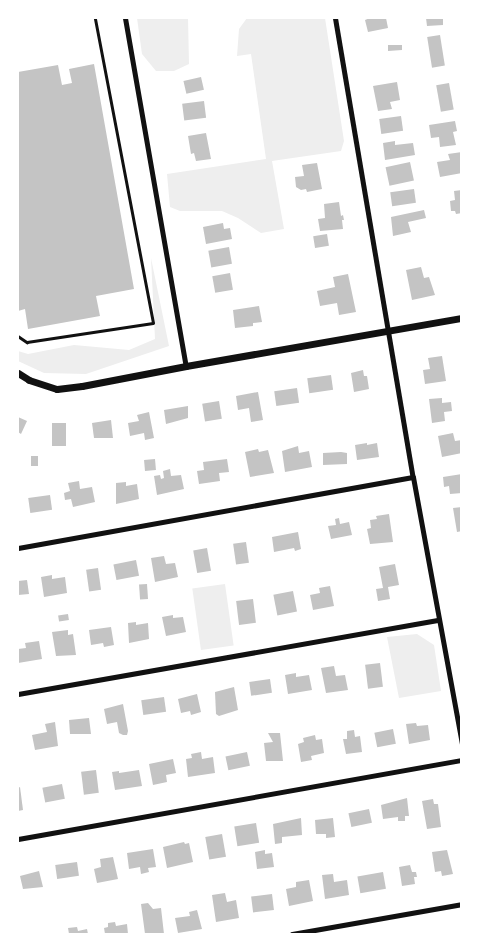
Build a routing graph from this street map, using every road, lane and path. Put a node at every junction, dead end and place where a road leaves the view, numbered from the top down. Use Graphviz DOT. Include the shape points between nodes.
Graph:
graph roads {
  1 [pos="95,18"];
  2 [pos="125,18"];
  3 [pos="335,18"];
  4 [pos="462,318"];
  5 [pos="389,330"];
  6 [pos="18,336"];
  7 [pos="186,366"];
  8 [pos="18,373"];
  9 [pos="413,477"];
  10 [pos="18,548"];
  11 [pos="438,620"];
  12 [pos="18,694"];
  13 [pos="462,744"];
  14 [pos="462,760"];
  15 [pos="18,839"];
  16 [pos="462,904"];
  17 [pos="292,934"];
  1 -- 6 [label="lane" via="152,323 27,342"];
  2 -- 7 [label="street"];
  3 -- 5 [label="street"];
  4 -- 5 [label="street"];
  5 -- 7 [label="street"];
  5 -- 9 [label="street"];
  7 -- 8 [label="street" via="57,389 28,380"];
  9 -- 10 [label="street"];
  9 -- 11 [label="street"];
  11 -- 12 [label="street"];
  11 -- 13 [label="street"];
  14 -- 15 [label="street"];
  16 -- 17 [label="street"];
}
